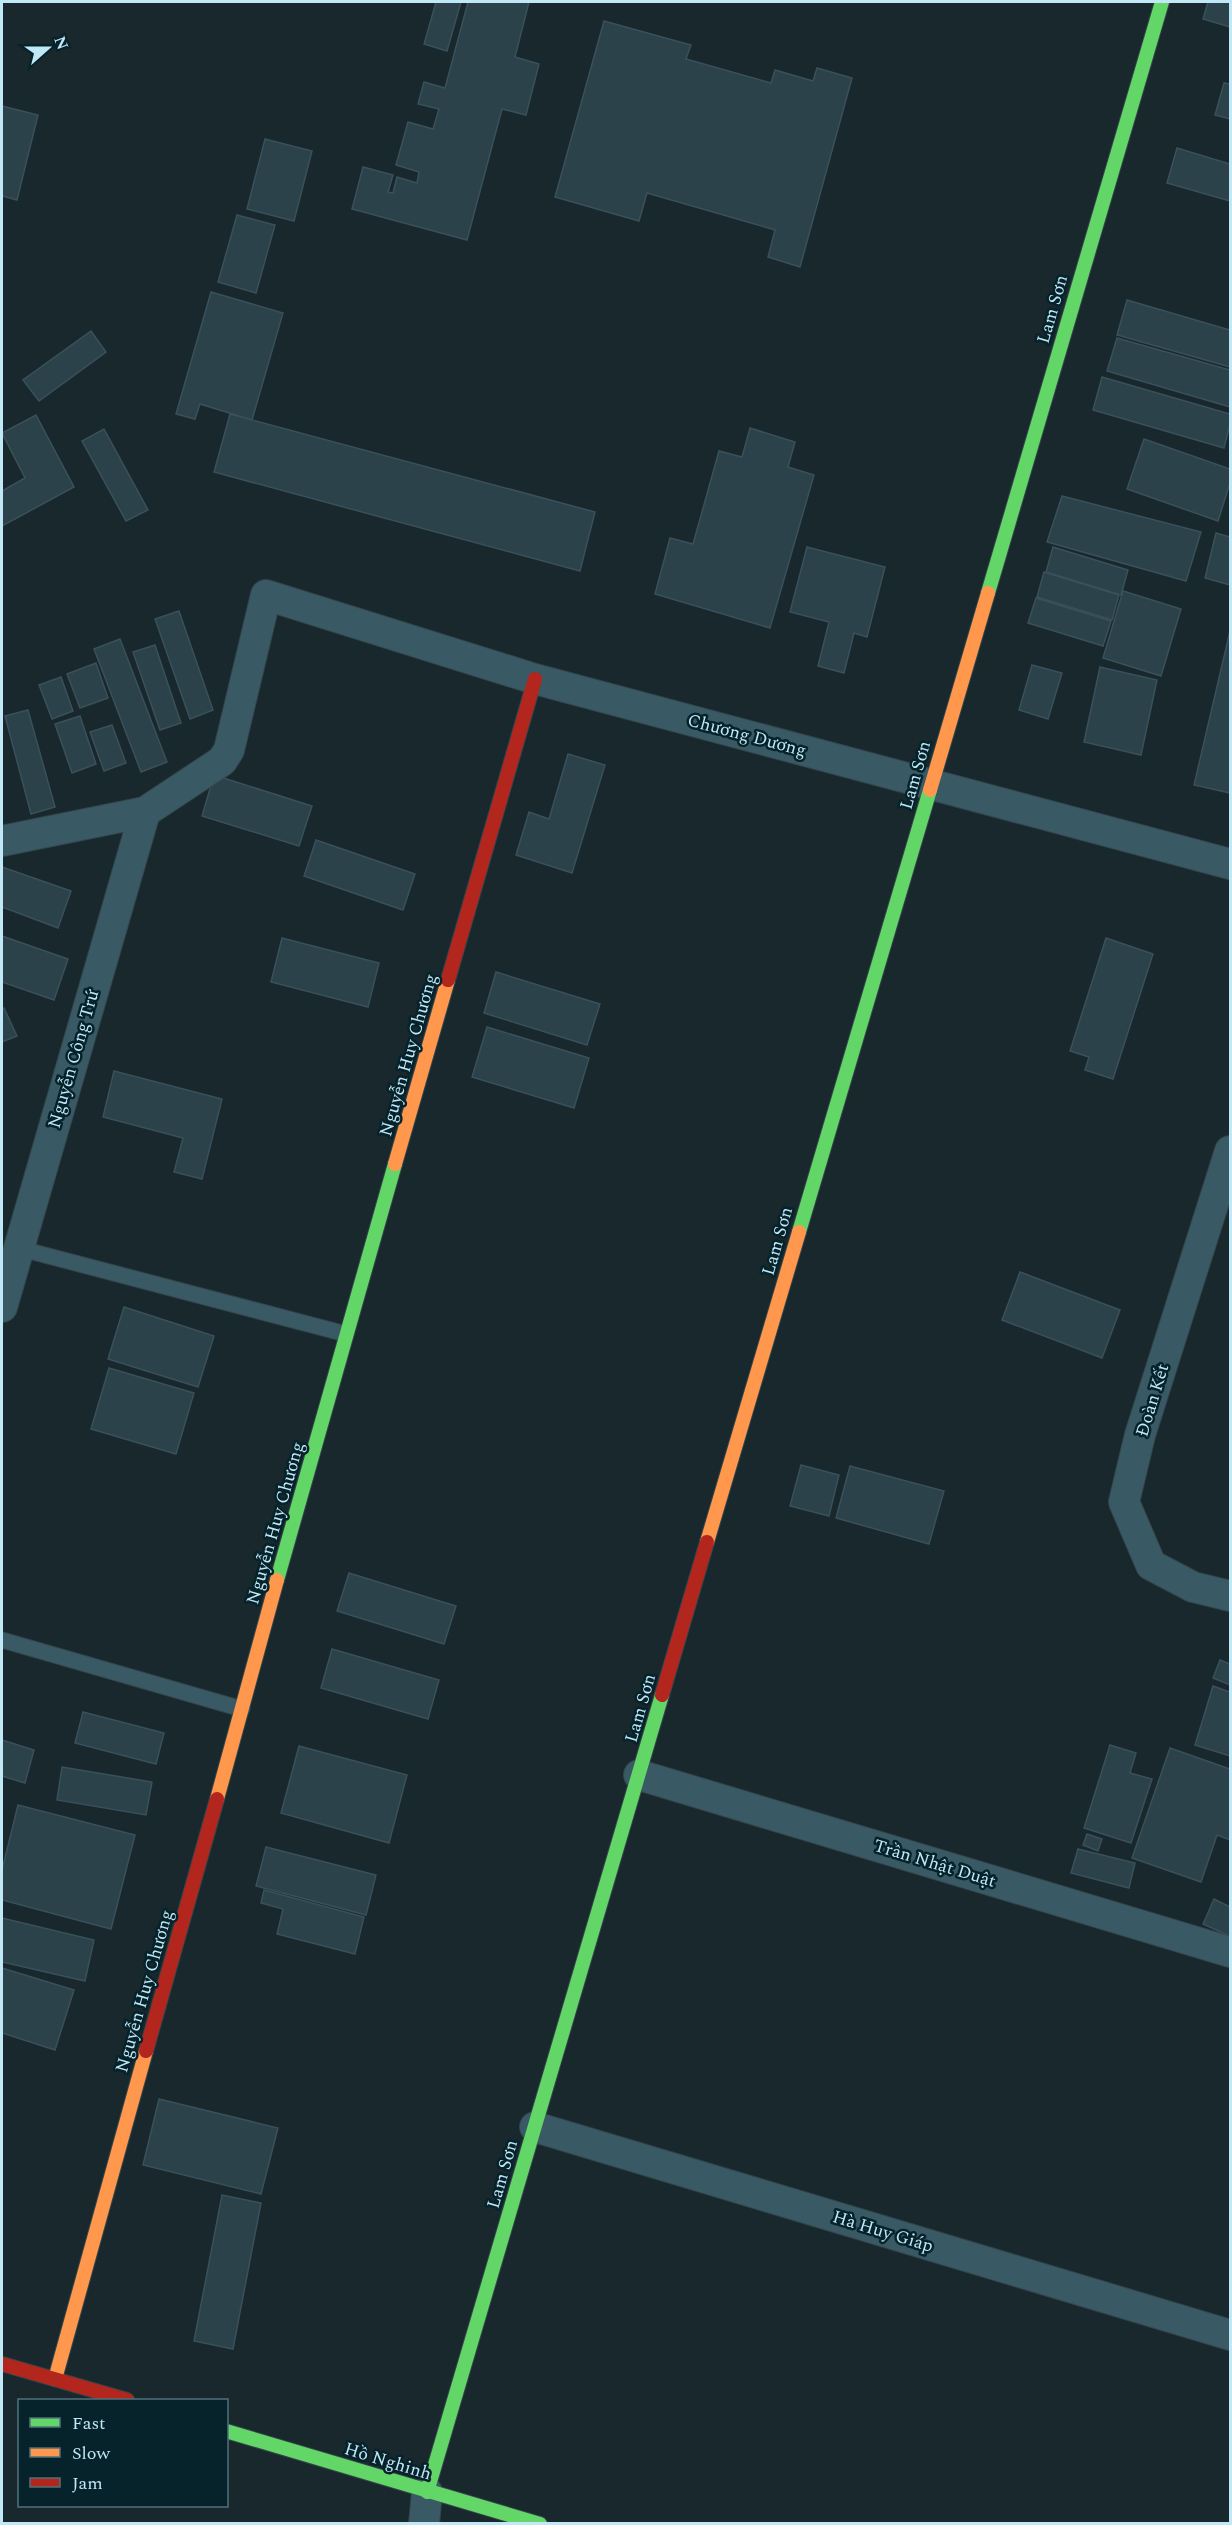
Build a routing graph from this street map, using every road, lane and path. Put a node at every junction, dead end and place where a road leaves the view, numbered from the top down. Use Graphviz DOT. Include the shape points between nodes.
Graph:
graph roads {
  1 [pos="1162,2"];
  2 [pos="535,679"];
  3 [pos="931,784"];
  4 [pos="145,812"];
  5 [pos="2,841"];
  6 [pos="1230,864"];
  7 [pos="1230,1151"];
  8 [pos="18,1248"];
  9 [pos="2,1307"];
  10 [pos="346,1334"];
  11 [pos="1230,1596"];
  12 [pos="2,1640"];
  13 [pos="242,1709"];
  14 [pos="639,1775"];
  15 [pos="1230,1952"];
  16 [pos="535,2127"];
  17 [pos="1230,2335"];
  18 [pos="2,2364"];
  19 [pos="55,2379"];
  20 [pos="124,2399"];
  21 [pos="228,2432"];
  22 [pos="427,2492"];
  23 [pos="424,2523"];
  24 [pos="540,2523"];
  1 -- 3 [label="street, Lam Sơn"];
  2 -- 3 [label="street, Chương Dương"];
  2 -- 4 [label="street, Chương Dương" via="266,596 230,750 222,761"];
  2 -- 10 [label="street, Nguyễn Huy Chương"];
  3 -- 6 [label="street, Chương Dương"];
  3 -- 14 [label="street, Lam Sơn"];
  4 -- 5 [label="street"];
  4 -- 8 [label="street, Nguyễn Công Trứ"];
  7 -- 11 [label="street, Đoàn Kết" via="1140,1435 1124,1502 1151,1565 1193,1587"];
  8 -- 9 [label="street, Nguyễn Công Trứ"];
  8 -- 10 [label="lane"];
  10 -- 13 [label="street, Nguyễn Huy Chương"];
  12 -- 13 [label="lane"];
  13 -- 19 [label="street, Nguyễn Huy Chương"];
  14 -- 15 [label="street, Trần Nhật Duật"];
  14 -- 16 [label="street, Lam Sơn"];
  16 -- 17 [label="street, Hà Huy Giáp"];
  16 -- 22 [label="street, Lam Sơn"];
  18 -- 19 [label="street"];
  19 -- 20 [label="street"];
  21 -- 22 [label="street, Hồ Nghinh"];
  22 -- 23 [label="street"];
  22 -- 24 [label="street, Hồ Nghinh"];
}
